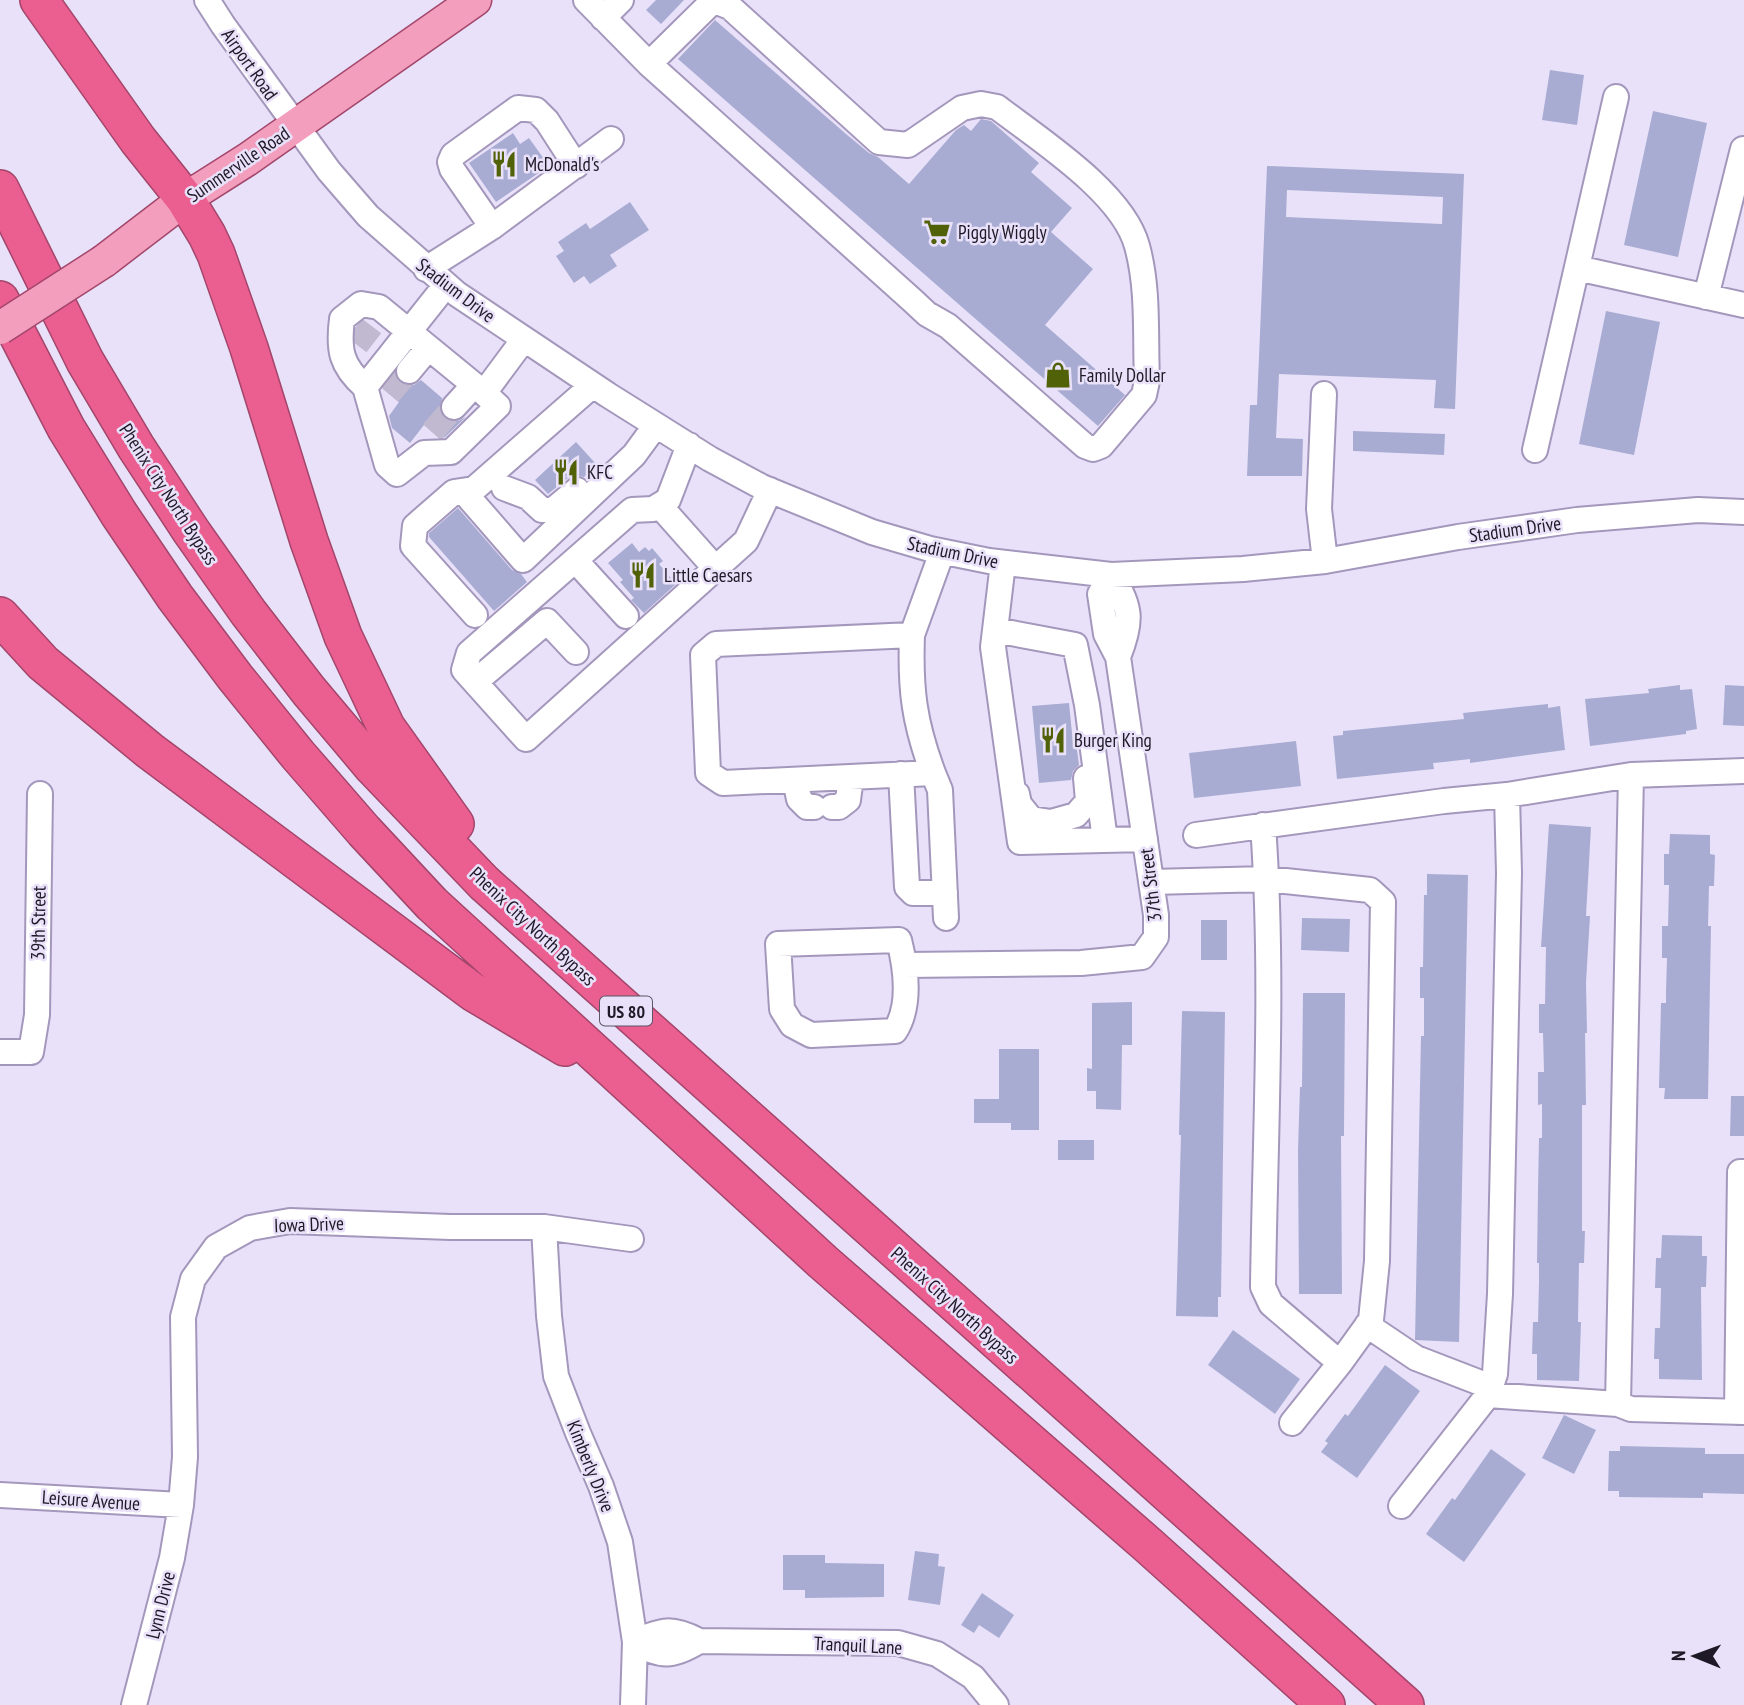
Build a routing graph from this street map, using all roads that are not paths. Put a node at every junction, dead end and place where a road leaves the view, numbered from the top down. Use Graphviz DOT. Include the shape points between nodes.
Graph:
graph roads {
  1 [pos="39,0"];
  2 [pos="207,0"];
  3 [pos="475,0"];
  4 [pos="586,0"];
  5 [pos="621,0"];
  6 [pos="603,18"];
  7 [pos="649,64"];
  8 [pos="1616,97"];
  9 [pos="295,126"];
  10 [pos="611,139"];
  11 [pos="1743,149"];
  12 [pos="576,166"];
  13 [pos="0,189"];
  14 [pos="185,199"];
  15 [pos="492,227"];
  16 [pos="1577,268"];
  17 [pos="426,269"];
  18 [pos="446,285"];
  19 [pos="1706,297"];
  20 [pos="0,300"];
  21 [pos="1744,305"];
  22 [pos="0,328"];
  23 [pos="524,339"];
  24 [pos="419,340"];
  25 [pos="409,371"];
  26 [pos="593,385"];
  27 [pos="479,389"];
  28 [pos="1325,394"];
  29 [pos="375,395"];
  30 [pos="454,407"];
  31 [pos="656,425"];
  32 [pos="688,445"];
  33 [pos="1535,450"];
  34 [pos="616,472"];
  35 [pos="498,481"];
  36 [pos="770,490"];
  37 [pos="463,491"];
  38 [pos="660,506"];
  39 [pos="1744,512"];
  40 [pos="548,537"];
  41 [pos="942,552"];
  42 [pos="575,560"];
  43 [pos="1325,561"];
  44 [pos="1003,563"];
  45 [pos="716,569"];
  46 [pos="1111,575"];
  47 [pos="475,615"];
  48 [pos="0,616"];
  49 [pos="634,624"];
  50 [pos="995,629"];
  51 [pos="912,635"];
  52 [pos="588,665"];
  53 [pos="475,682"];
  54 [pos="1122,683"];
  55 [pos="1085,696"];
  56 [pos="1009,762"];
  57 [pos="1744,771"];
  58 [pos="933,773"];
  59 [pos="901,774"];
  60 [pos="1631,775"];
  61 [pos="851,777"];
  62 [pos="795,780"];
  63 [pos="40,794"];
  64 [pos="1507,795"];
  65 [pos="1263,825"];
  66 [pos="1196,835"];
  67 [pos="1145,839"];
  68 [pos="1105,840"];
  69 [pos="1266,878"];
  70 [pos="1152,882"];
  71 [pos="945,893"];
  72 [pos="946,918"];
  73 [pos="905,965"];
  74 [pos="612,999"];
  75 [pos="0,1052"];
  76 [pos="634,1087"];
  77 [pos="1744,1172"];
  78 [pos="544,1227"];
  79 [pos="631,1239"];
  80 [pos="1367,1325"];
  81 [pos="1340,1363"];
  82 [pos="1490,1391"];
  83 [pos="1618,1404"];
  84 [pos="1740,1412"];
  85 [pos="1292,1423"];
  86 [pos="0,1495"];
  87 [pos="181,1505"];
  88 [pos="1401,1506"];
  89 [pos="635,1642"];
  90 [pos="134,1705"];
  91 [pos="633,1705"];
  92 [pos="996,1705"];
  93 [pos="1326,1705"];
  94 [pos="1405,1705"];
  1 -- 14 [label="highway"];
  2 -- 9 [label="street, Airport Road"];
  3 -- 9 [label="main road, Summerville Road"];
  4 -- 6 [label="street"];
  5 -- 6 [label="street"];
  6 -- 7 [label="street"];
  7 -- 7 [label="street" via="711,3 720,2 730,6 880,142 908,145 962,108 998,107 1082,173 1126,219 1142,269 1144,395 1101,446 1085,446 948,326 927,314"];
  8 -- 16 [label="street"];
  9 -- 14 [label="main road, Summerville Road"];
  9 -- 17 [label="street, Stadium Drive" via="368,216"];
  10 -- 12 [label="street"];
  11 -- 19 [label="street"];
  12 -- 15 [label="street"];
  12 -- 15 [label="street" via="547,121 536,110 518,108 453,155 452,169"];
  13 -- 74 [label="highway, Phenix City North Bypass / US 80" via="85,361 136,447 248,612 373,767 484,883"];
  14 -- 22 [label="main road, Summerville Road, bridge" via="104,261"];
  14 -- 74 [label="highway" via="216,254 342,636 386,727 443,811"];
  15 -- 17 [label="street"];
  16 -- 19 [label="street"];
  16 -- 33 [label="street"];
  17 -- 18 [label="street, Stadium Drive"];
  18 -- 23 [label="street, Stadium Drive"];
  18 -- 24 [label="street"];
  19 -- 21 [label="street"];
  20 -- 76 [label="highway, US 80" via="66,428 119,514 190,617 298,755 432,904"];
  23 -- 26 [label="street, Stadium Drive"];
  23 -- 27 [label="street"];
  24 -- 25 [label="street"];
  24 -- 27 [label="street"];
  24 -- 29 [label="street"];
  24 -- 29 [label="street" via="379,317 379,307 361,304 342,319 340,342 351,352 349,373"];
  26 -- 31 [label="street, Stadium Drive"];
  26 -- 35 [label="street"];
  27 -- 29 [label="street" via="498,406 451,452 428,442 397,474 387,465"];
  27 -- 30 [label="street"];
  28 -- 43 [label="street" via="1318,509"];
  31 -- 32 [label="street, Stadium Drive"];
  31 -- 34 [label="street"];
  32 -- 36 [label="street, Stadium Drive"];
  32 -- 38 [label="street" via="668,500"];
  34 -- 35 [label="street" via="600,470 553,510 542,510"];
  34 -- 40 [label="street"];
  35 -- 37 [label="street"];
  35 -- 40 [label="street"];
  36 -- 41 [label="street, Stadium Drive" via="872,532"];
  36 -- 45 [label="street" via="746,541"];
  37 -- 40 [label="street" via="523,561"];
  37 -- 47 [label="street" via="454,492 415,526 413,547"];
  38 -- 42 [label="street" via="632,510"];
  38 -- 45 [label="street"];
  39 -- 43 [label="street, Stadium Drive" via="1698,510 1577,520"];
  41 -- 44 [label="street, Stadium Drive"];
  41 -- 51 [label="street"];
  42 -- 49 [label="street"];
  42 -- 53 [label="street" via="469,653 464,670"];
  43 -- 46 [label="street, Stadium Drive"];
  44 -- 46 [label="street, Stadium Drive"];
  44 -- 50 [label="street"];
  45 -- 49 [label="street"];
  46 -- 54 [label="street, 37th Street" via="1125,597 1128,632 1118,657"];
  48 -- 76 [label="highway" via="43,663 150,751 424,957 473,992"];
  49 -- 52 [label="street"];
  50 -- 55 [label="street" via="1075,645"];
  50 -- 56 [label="street" via="993,647"];
  51 -- 58 [label="street" via="914,710"];
  51 -- 62 [label="street" via="716,644 702,655 708,774 723,783"];
  52 -- 53 [label="street" via="547,621"];
  52 -- 53 [label="street" via="526,739"];
  54 -- 55 [label="street"];
  54 -- 67 [label="street, 37th Street"];
  55 -- 56 [label="street" via="1088,801 1076,815 1051,822 1031,819 1019,804"];
  55 -- 68 [label="street"];
  56 -- 68 [label="street" via="1020,842"];
  57 -- 60 [label="street"];
  58 -- 59 [label="street"];
  58 -- 71 [label="street" via="940,790"];
  59 -- 61 [label="street"];
  59 -- 71 [label="street" via="907,887 912,893"];
  60 -- 64 [label="street"];
  60 -- 83 [label="street"];
  61 -- 62 [label="street"];
  61 -- 62 [label="street" via="848,800 839,807 807,807 799,799"];
  63 -- 75 [label="street, 39th Street" via="37,1015 31,1052"];
  64 -- 65 [label="street"];
  64 -- 82 [label="street" via="1500,1294"];
  65 -- 66 [label="street"];
  65 -- 69 [label="street"];
  67 -- 68 [label="street"];
  67 -- 70 [label="street, 37th Street"];
  69 -- 70 [label="street"];
  69 -- 80 [label="street" via="1370,890 1383,902 1377,1261"];
  69 -- 81 [label="street" via="1269,995 1263,1287 1271,1304"];
  70 -- 73 [label="street, 37th Street" via="1156,937 1142,957 1081,963"];
  71 -- 72 [label="street"];
  73 -- 73 [label="street" via="899,940 778,944 782,1009 792,1025 811,1035 895,1031 904,1018"];
  74 -- 94 [label="highway, Phenix City North Bypass / US 80"];
  76 -- 93 [label="highway, US 80" via="843,1279"];
  77 -- 84 [label="street" via="1740,1172"];
  78 -- 79 [label="street, Iowa Drive"];
  78 -- 87 [label="street, Iowa Drive" via="290,1221 250,1228 216,1247 193,1279 183,1317"];
  78 -- 89 [label="street, Kimberly Drive" via="556,1376 620,1542"];
  80 -- 81 [label="street"];
  80 -- 82 [label="street" via="1416,1358"];
  81 -- 85 [label="street"];
  82 -- 83 [label="street"];
  82 -- 88 [label="street"];
  83 -- 84 [label="street" via="1631,1409"];
  86 -- 87 [label="street, Leisure Avenue"];
  87 -- 90 [label="street, Lynn Drive" via="170,1570"];
  89 -- 91 [label="street, Kimberly Drive"];
  89 -- 92 [label="street, Tranquil Lane" via="657,1631 680,1632 699,1642 898,1643 937,1654 973,1677"];
}
